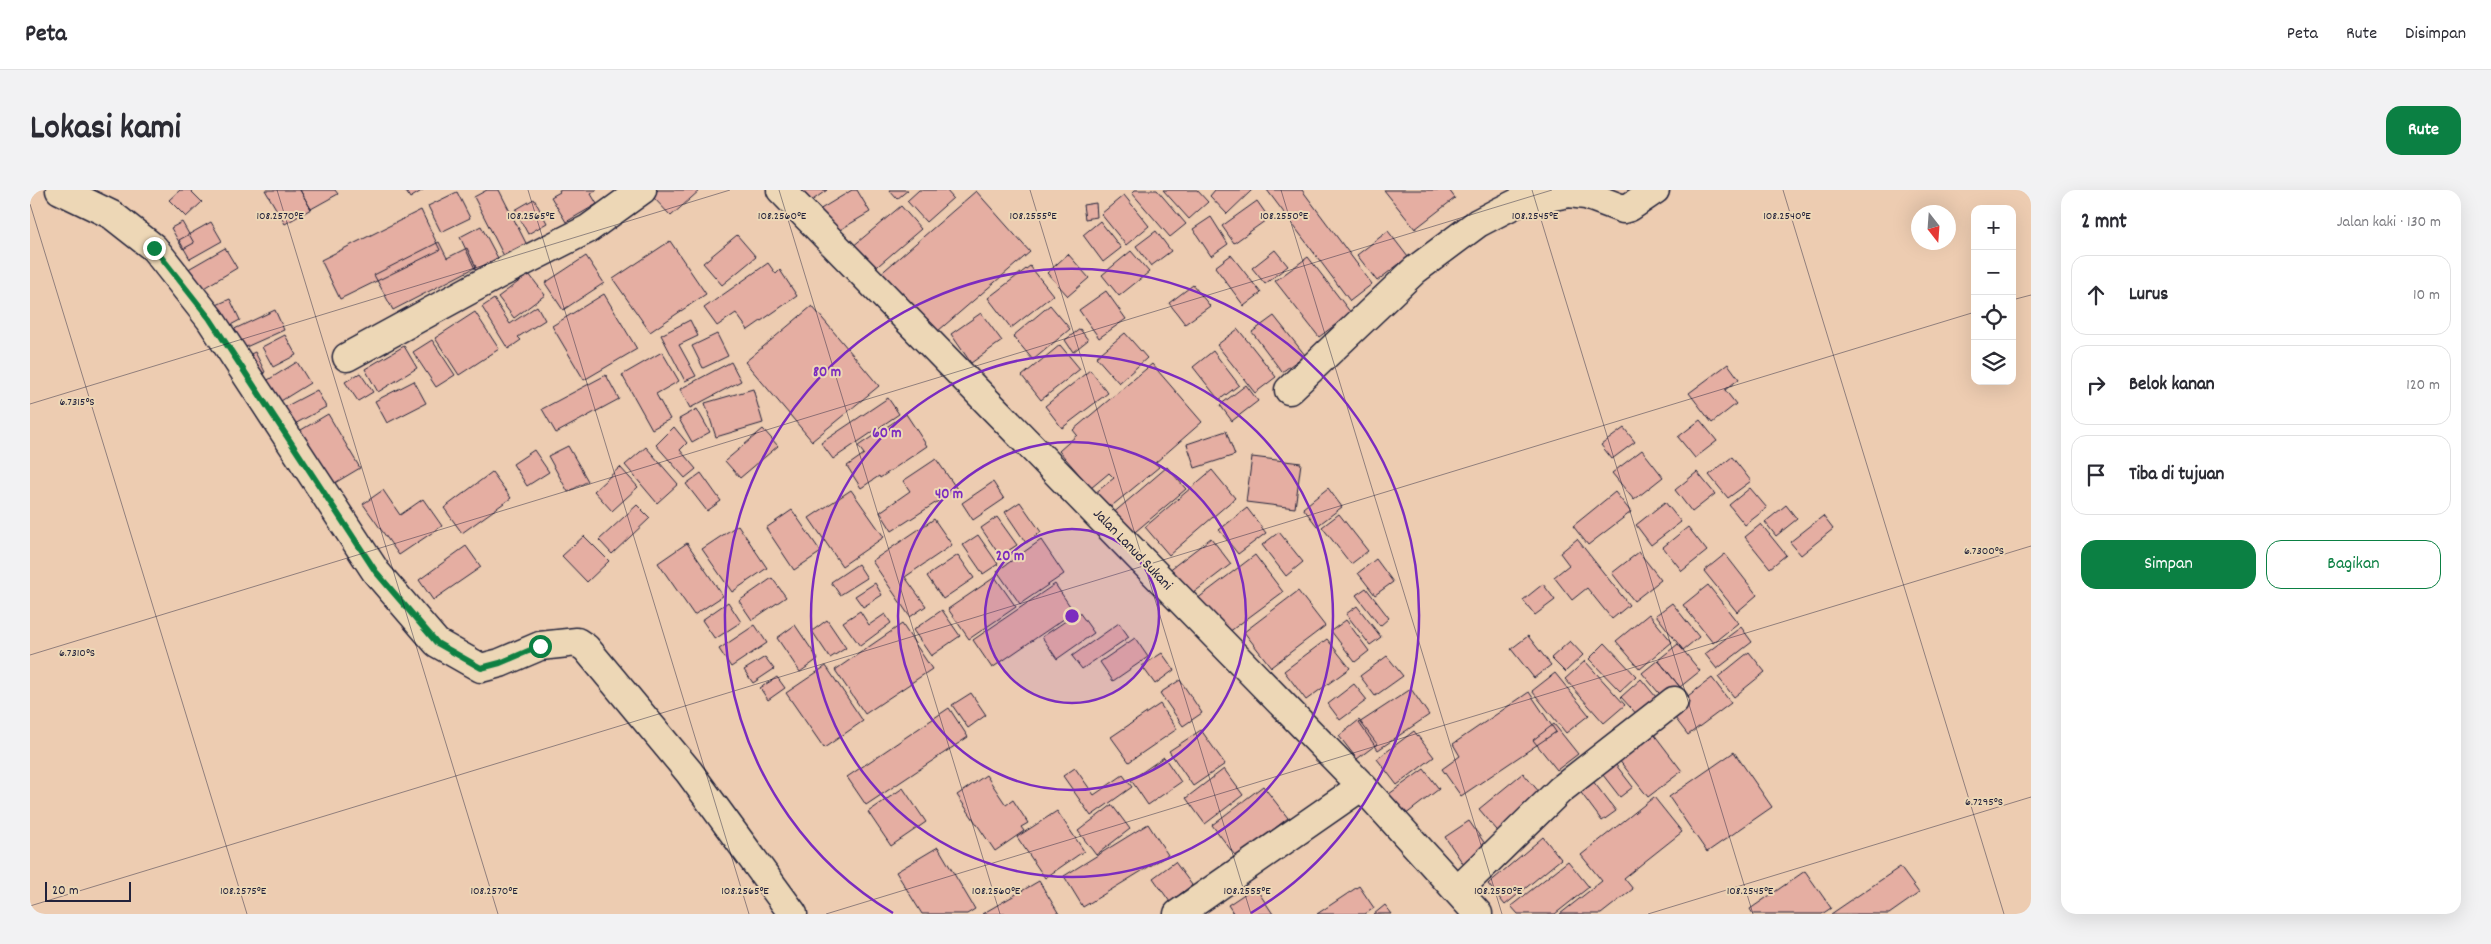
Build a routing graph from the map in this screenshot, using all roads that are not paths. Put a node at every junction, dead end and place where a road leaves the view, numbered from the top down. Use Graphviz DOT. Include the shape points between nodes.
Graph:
graph roads {
  1 [pos="60,190"];
  2 [pos="642,190"];
  3 [pos="781,190"];
  4 [pos="1655,190"];
  5 [pos="347,357"];
  6 [pos="1289,390"];
  7 [pos="1674,701"];
  8 [pos="1362,786"];
  9 [pos="1457,891"];
  10 [pos="793,914"];
  11 [pos="1178,914"];
  12 [pos="1478,914"];
  1 -- 10 [label="street" via="112,215 154,248 210,319 376,572 437,643 481,668 540,646 577,642 582,645 689,772"];
  2 -- 5 [label="street" via="588,229"];
  3 -- 8 [label="street, Jalan Lanud Sukani"];
  4 -- 6 [label="street" via="1623,209 1586,195 1569,193 1517,203 1499,212 1415,270"];
  7 -- 9 [label="street" via="1560,790"];
  8 -- 9 [label="street, Jalan Lanud Sukani"];
  8 -- 11 [label="street"];
  9 -- 12 [label="street, Jalan Lanud Sukani"];
}
